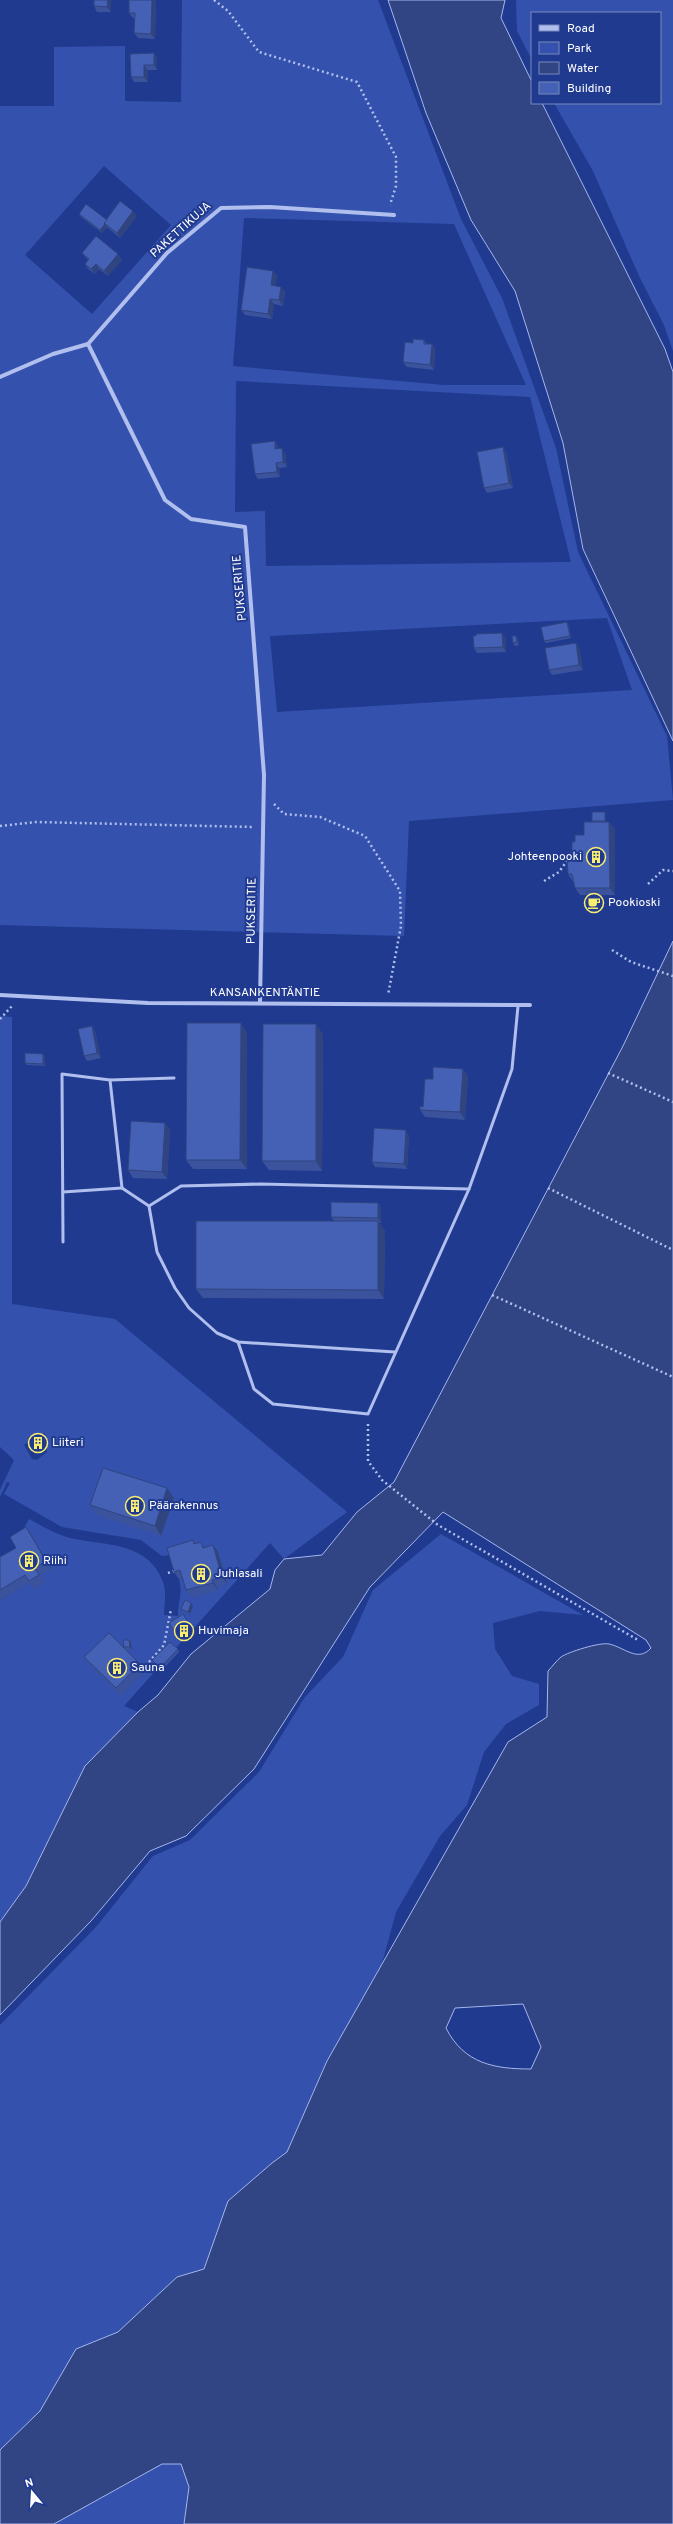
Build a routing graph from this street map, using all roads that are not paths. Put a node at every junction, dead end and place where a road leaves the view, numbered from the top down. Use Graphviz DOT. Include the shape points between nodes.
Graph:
graph roads {
  1 [pos="394,216"];
  2 [pos="88,344"];
  3 [pos="0,377"];
  4 [pos="0,995"];
  5 [pos="260,1003"];
  6 [pos="530,1005"];
  7 [pos="518,1006"];
  8 [pos="174,1078"];
  9 [pos="110,1080"];
  10 [pos="122,1188"];
  11 [pos="468,1189"];
  12 [pos="63,1192"];
  13 [pos="149,1206"];
  14 [pos="63,1242"];
  15 [pos="238,1342"];
  16 [pos="395,1352"];
  1 -- 2 [label="street, PAKETTIKUJA" via="270,207 221,208 167,253"];
  2 -- 3 [label="street" via="53,354"];
  2 -- 5 [label="street, PUKSERITIE" via="165,500 191,519 245,527 264,793"];
  4 -- 5 [label="street, KANSANKENTÄNTIE" via="148,1003"];
  5 -- 7 [label="street, KANSANKENTÄNTIE"];
  6 -- 7 [label="street, KANSANKENTÄNTIE"];
  7 -- 11 [label="lane" via="512,1069"];
  8 -- 9 [label="lane"];
  9 -- 10 [label="lane"];
  9 -- 12 [label="lane" via="62,1074"];
  10 -- 12 [label="lane"];
  10 -- 13 [label="lane"];
  11 -- 13 [label="lane" via="261,1184 182,1186"];
  11 -- 16 [label="lane"];
  12 -- 14 [label="lane"];
  13 -- 15 [label="lane" via="157,1252 175,1288 189,1308 217,1333"];
  15 -- 16 [label="lane"];
  15 -- 16 [label="lane" via="254,1389 273,1404 368,1414"];
}
